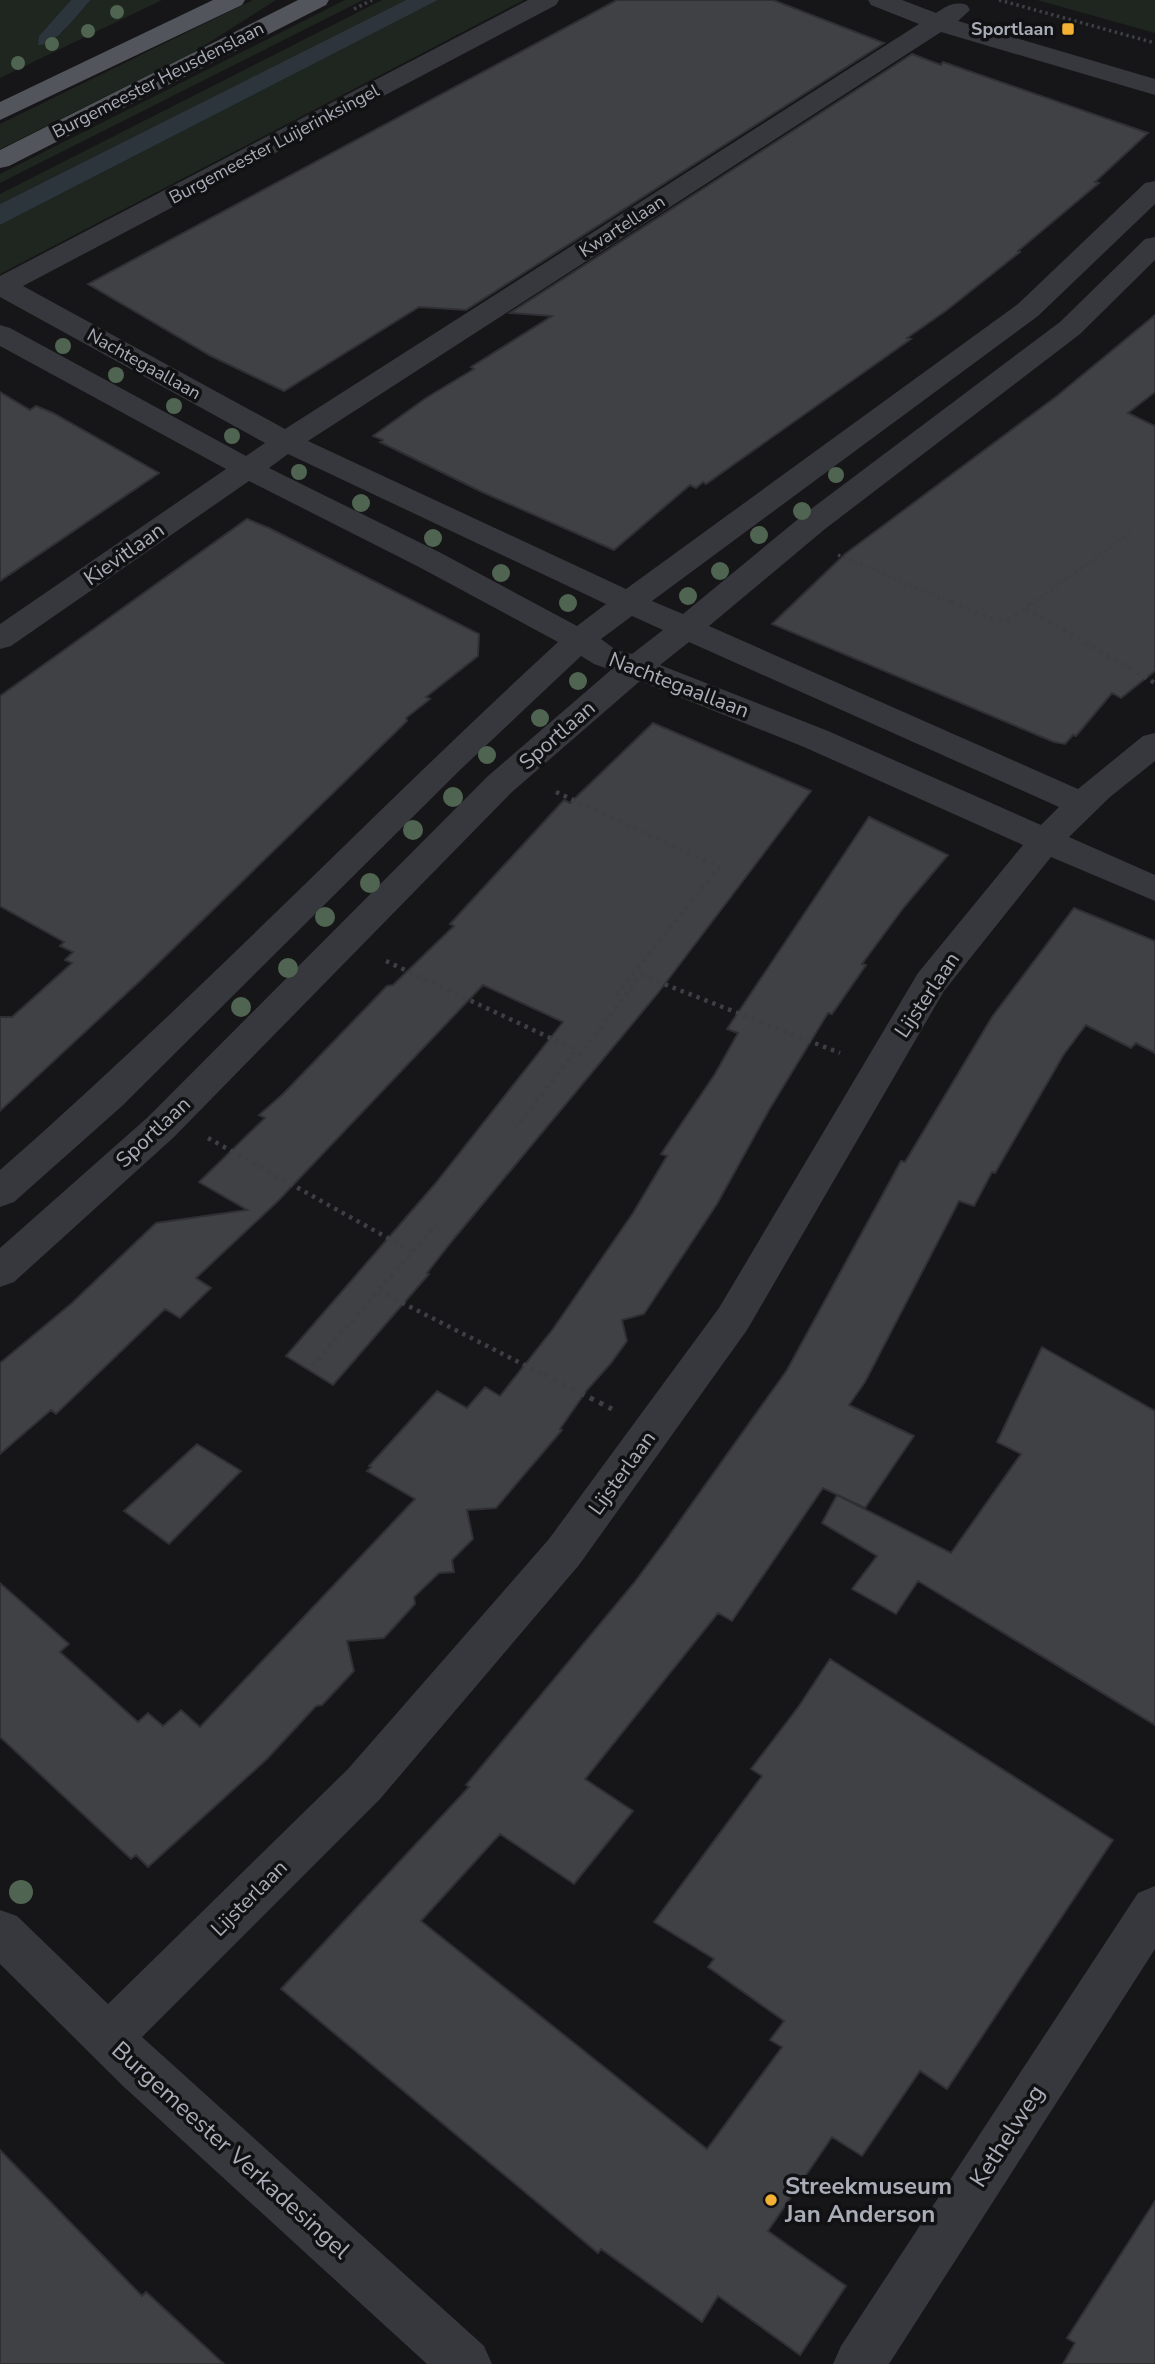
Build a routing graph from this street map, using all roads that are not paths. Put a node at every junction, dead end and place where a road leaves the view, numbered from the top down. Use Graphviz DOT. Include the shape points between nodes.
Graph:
graph roads {
  1 [pos="233,0"];
  2 [pos="317,0"];
  3 [pos="547,0"];
  4 [pos="880,0"];
  5 [pos="944,11"];
  6 [pos="1155,64"];
  7 [pos="1155,87"];
  8 [pos="0,112"];
  9 [pos="0,160"];
  10 [pos="1155,189"];
  11 [pos="1155,245"];
  12 [pos="1,287"];
  13 [pos="0,334"];
  14 [pos="286,442"];
  15 [pos="248,469"];
  16 [pos="628,602"];
  17 [pos="687,627"];
  18 [pos="0,639"];
  19 [pos="579,640"];
  20 [pos="636,667"];
  21 [pos="1155,744"];
  22 [pos="1082,804"];
  23 [pos="1047,839"];
  24 [pos="1155,889"];
  25 [pos="0,1192"];
  26 [pos="0,1271"];
  27 [pos="1155,1908"];
  28 [pos="0,1932"];
  29 [pos="108,2037"];
  30 [pos="466,2364"];
  31 [pos="859,2364"];
  1 -- 8 [label="main road, Burgemeester Heusdenslaan"];
  2 -- 9 [label="main road, Burgemeester Heusdenslaan"];
  3 -- 12 [label="street, Burgemeester Luijerinksingel"];
  4 -- 5 [label="street"];
  5 -- 6 [label="street"];
  5 -- 7 [label="street"];
  5 -- 14 [label="street, Kwartellaan"];
  10 -- 16 [label="street" via="1028,310"];
  11 -- 17 [label="street, Sportlaan" via="1070,328 795,537"];
  12 -- 14 [label="street, Nachtegaallaan"];
  13 -- 15 [label="street, Nachtegaallaan"];
  14 -- 15 [label="street"];
  14 -- 16 [label="street, Nachtegaallaan"];
  15 -- 18 [label="street, Kievitlaan"];
  15 -- 19 [label="street, Nachtegaallaan"];
  16 -- 17 [label="street, Nachtegaallaan"];
  16 -- 19 [label="street"];
  17 -- 20 [label="street, Sportlaan"];
  17 -- 22 [label="street, Nachtegaallaan"];
  19 -- 20 [label="street, Nachtegaallaan" via="605,657"];
  19 -- 25 [label="street" via="448,762 109,1096"];
  20 -- 23 [label="street, Nachtegaallaan"];
  20 -- 26 [label="street, Sportlaan" via="514,773 160,1128"];
  21 -- 22 [label="street, Lijsterlaan"];
  22 -- 23 [label="street, Lijsterlaan"];
  23 -- 24 [label="street, Nachtegaallaan"];
  23 -- 29 [label="street, Lijsterlaan" via="931,982 733,1319 564,1552 364,1784"];
  27 -- 31 [label="street, Kethelweg"];
  28 -- 29 [label="street, Burgemeester Verkadesingel"];
  29 -- 30 [label="street, Burgemeester Verkadesingel"];
}
